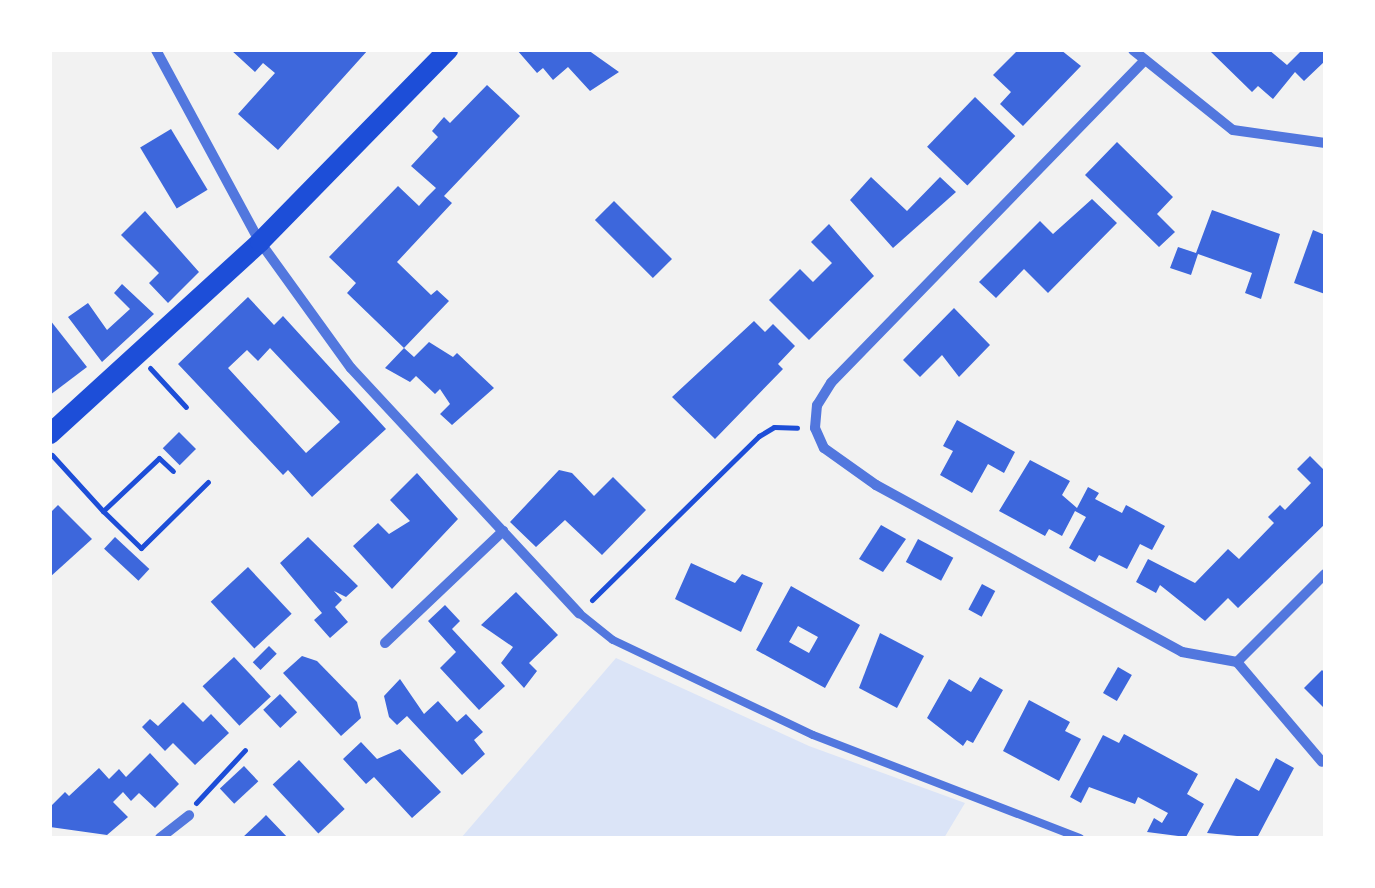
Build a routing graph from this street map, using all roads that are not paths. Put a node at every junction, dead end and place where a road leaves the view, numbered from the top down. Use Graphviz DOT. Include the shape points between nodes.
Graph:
graph roads {
  1 [pos="156,50"];
  2 [pos="448,50"];
  3 [pos="1133,50"];
  4 [pos="1145,60"];
  5 [pos="1325,143"];
  6 [pos="260,242"];
  7 [pos="50,434"];
  8 [pos="503,531"];
  9 [pos="1325,574"];
  10 [pos="579,613"];
  11 [pos="385,643"];
  12 [pos="1237,662"];
  13 [pos="1322,762"];
  14 [pos="190,814"];
  15 [pos="160,838"];
  16 [pos="1080,838"];
  1 -- 6 [label="street"];
  2 -- 6 [label="main road"];
  3 -- 4 [label="street"];
  4 -- 5 [label="street" via="1233,130"];
  4 -- 12 [label="street" via="831,383 817,405 815,428 824,448 876,485 1182,652"];
  6 -- 7 [label="main road"];
  6 -- 8 [label="street" via="351,368"];
  8 -- 10 [label="street"];
  8 -- 11 [label="street"];
  9 -- 12 [label="street"];
  10 -- 16 [label="lane" via="613,640 814,735"];
  12 -- 13 [label="street"];
  14 -- 15 [label="street"];
}
